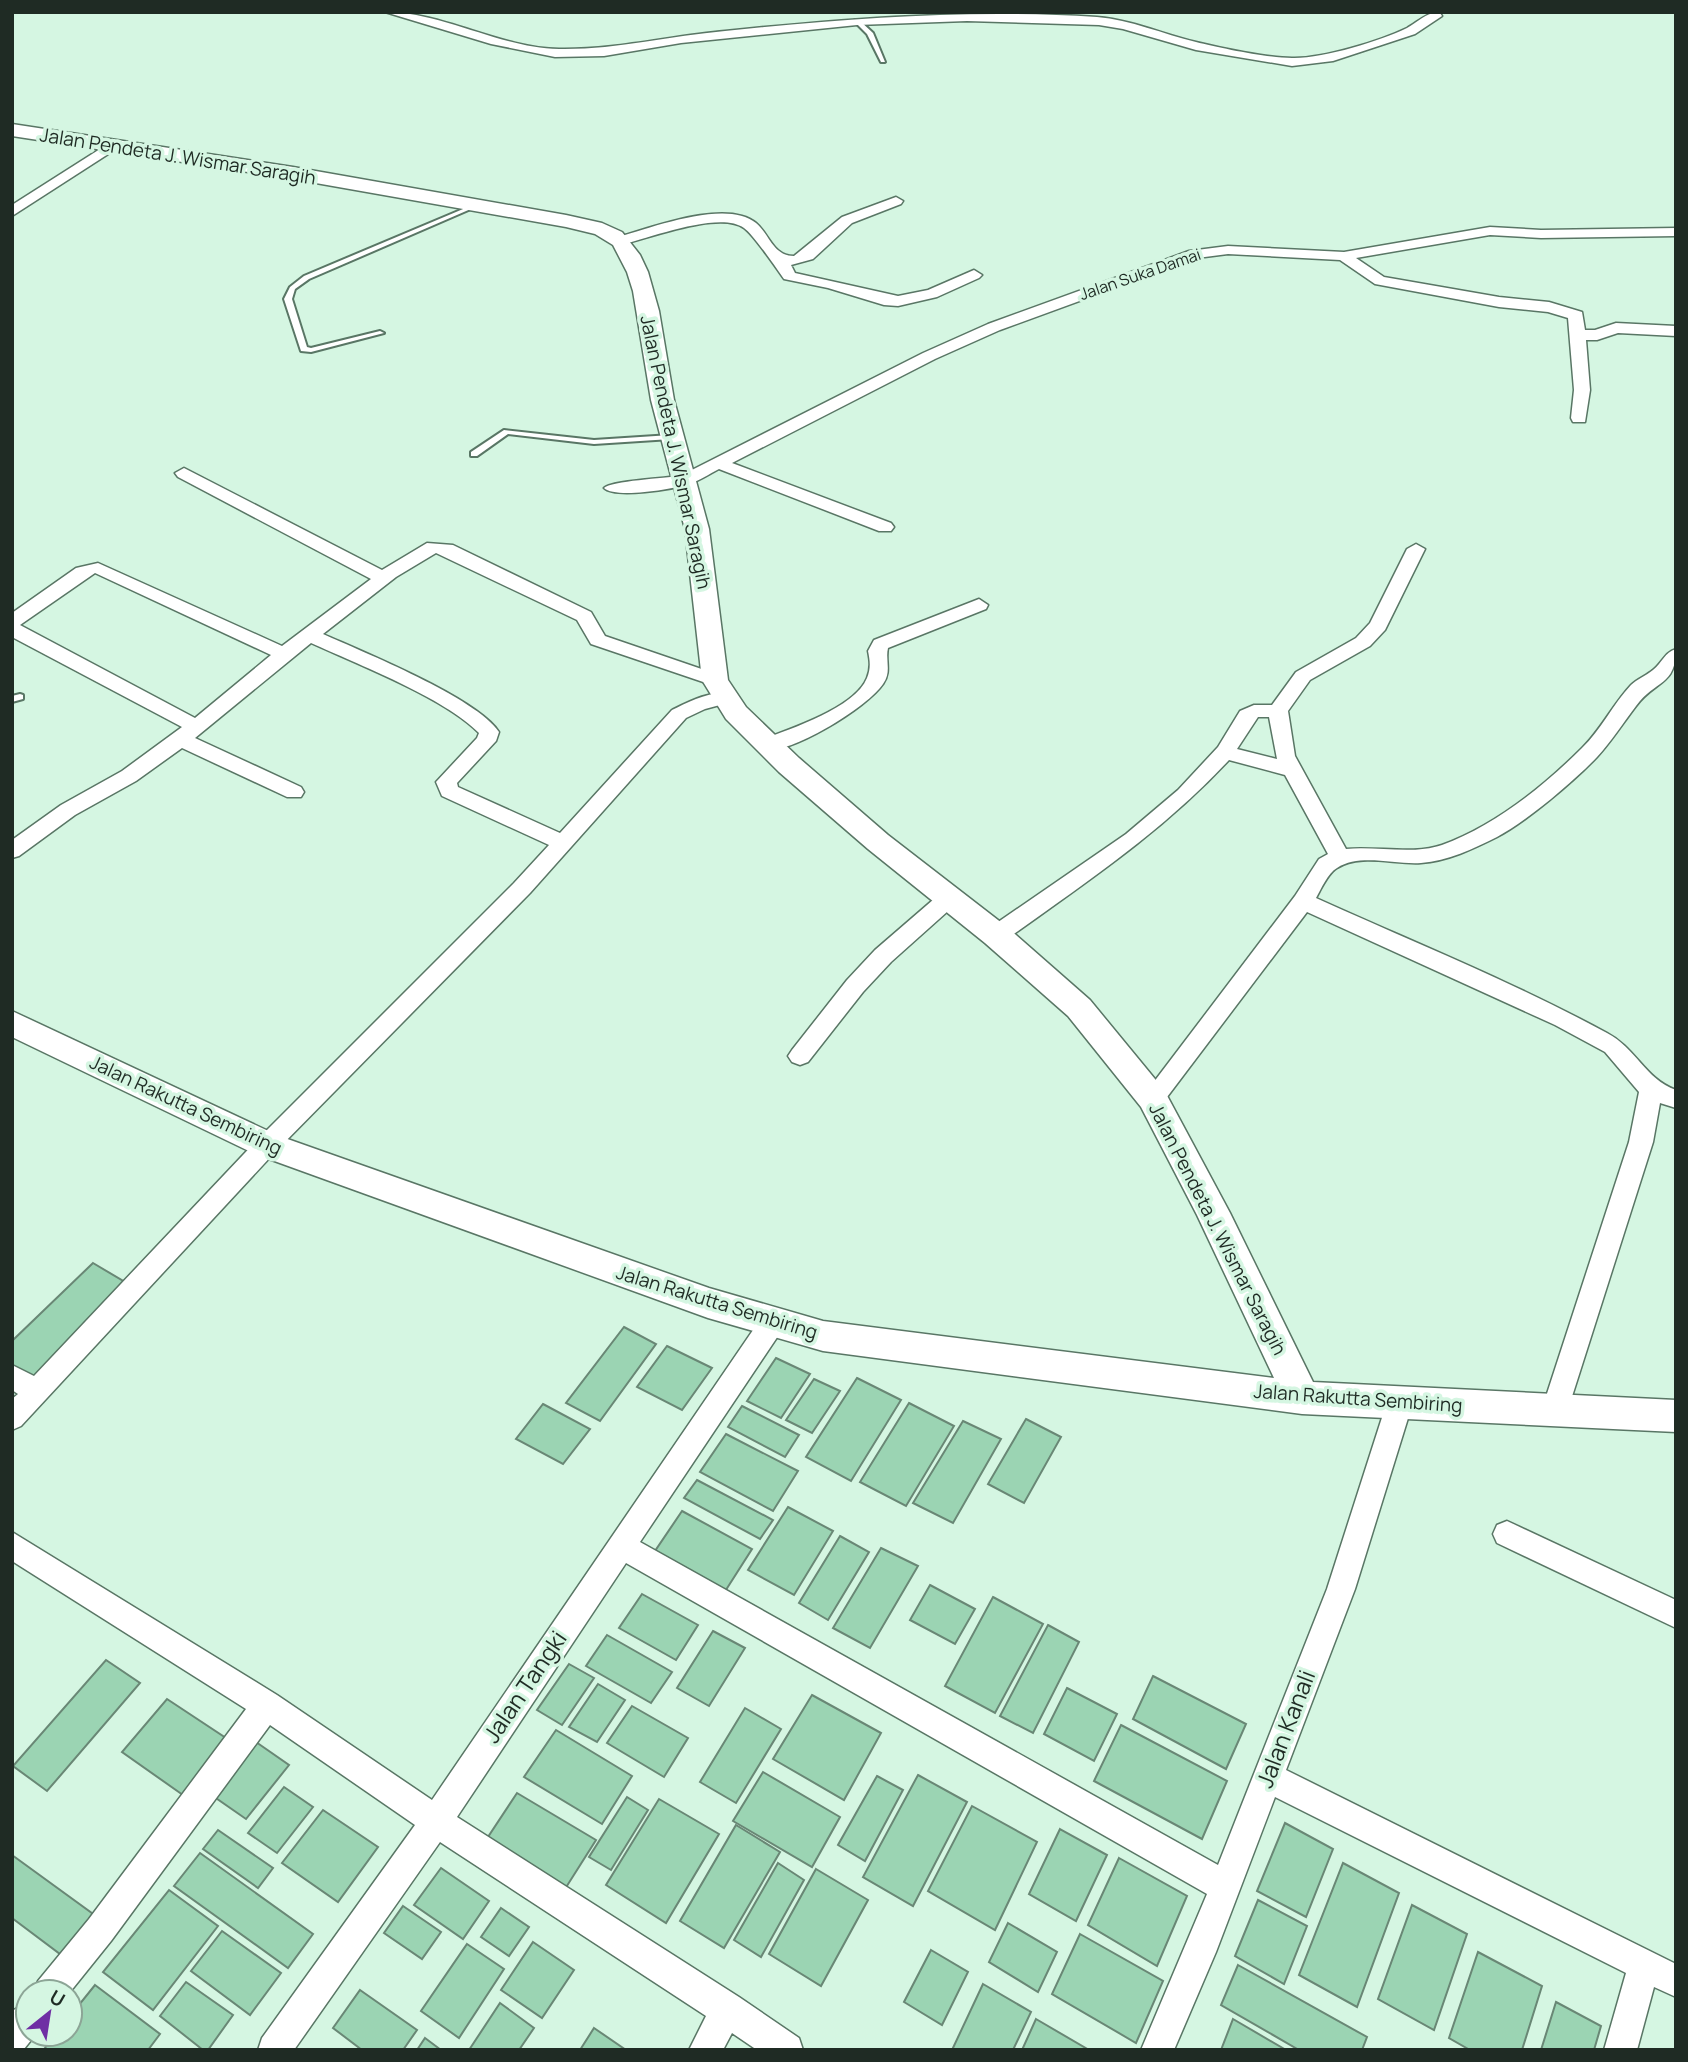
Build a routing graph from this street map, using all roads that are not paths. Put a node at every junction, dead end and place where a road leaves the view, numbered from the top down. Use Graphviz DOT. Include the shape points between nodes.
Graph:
graph roads {
  1 [pos="391,12"];
  2 [pos="1436,16"];
  3 [pos="857,21"];
  4 [pos="883,61"];
  5 [pos="12,130"];
  6 [pos="111,146"];
  7 [pos="896,201"];
  8 [pos="477,205"];
  9 [pos="12,212"];
  10 [pos="1676,232"];
  11 [pos="620,241"];
  12 [pos="1344,256"];
  13 [pos="779,257"];
  14 [pos="974,275"];
  15 [pos="1676,331"];
  16 [pos="380,333"];
  17 [pos="1577,335"];
  18 [pos="1579,418"];
  19 [pos="671,437"];
  20 [pos="474,454"];
  21 [pos="720,464"];
  22 [pos="184,473"];
  23 [pos="685,480"];
  24 [pos="613,488"];
  25 [pos="885,527"];
  26 [pos="1416,549"];
  27 [pos="383,578"];
  28 [pos="979,605"];
  29 [pos="12,622"];
  30 [pos="12,629"];
  31 [pos="308,634"];
  32 [pos="284,654"];
  33 [pos="1676,655"];
  34 [pos="1668,675"];
  35 [pos="720,689"];
  36 [pos="1278,710"];
  37 [pos="189,733"];
  38 [pos="768,745"];
  39 [pos="1225,752"];
  40 [pos="1292,770"];
  41 [pos="294,792"];
  42 [pos="563,843"];
  43 [pos="12,851"];
  44 [pos="1340,857"];
  45 [pos="949,898"];
  46 [pos="1303,901"];
  47 [pos="996,934"];
  48 [pos="12,1023"];
  49 [pos="800,1056"];
  50 [pos="1651,1090"];
  51 [pos="1153,1099"];
  52 [pos="1676,1099"];
  53 [pos="267,1145"];
  54 [pos="773,1322"];
  55 [pos="12,1376"];
  56 [pos="37,1392"];
  57 [pos="1302,1398"];
  58 [pos="1400,1402"];
  59 [pos="1555,1409"];
  60 [pos="1676,1416"];
  61 [pos="12,1418"];
  62 [pos="1507,1534"];
  63 [pos="12,1545"];
  64 [pos="620,1545"];
  65 [pos="1676,1615"];
  66 [pos="267,1705"];
  67 [pos="1268,1777"];
  68 [pos="436,1821"];
  69 [pos="1224,1886"];
  70 [pos="1644,1966"];
  71 [pos="61,1978"];
  72 [pos="1676,1981"];
  73 [pos="727,2009"];
  74 [pos="274,2050"];
  75 [pos="705,2050"];
  76 [pos="787,2050"];
  77 [pos="1157,2050"];
  78 [pos="1620,2050"];
  1 -- 3 [label="street" via="555,53 604,52 681,39"];
  2 -- 3 [label="street" via="1410,32 1328,58 1292,62 1196,46 1125,25 1098,22 967,17"];
  3 -- 4 [label="lane" via="870,33"];
  5 -- 6 [label="street, Jalan Pendeta J. Wismar Saragih"];
  6 -- 8 [label="street, Jalan Pendeta J. Wismar Saragih"];
  6 -- 9 [label="street"];
  7 -- 13 [label="street" via="841,224 805,257 796,261"];
  8 -- 11 [label="street, Jalan Pendeta J. Wismar Saragih" via="594,228"];
  8 -- 16 [label="lane" via="323,270 289,291 304,349"];
  10 -- 12 [label="street, Jalan Suka Damai" via="1490,232"];
  11 -- 13 [label="street" via="699,222 734,220 750,226 769,253"];
  11 -- 19 [label="street, Jalan Pendeta J. Wismar Saragih" via="634,263 651,327"];
  12 -- 17 [label="street" via="1380,281 1569,312 1576,315"];
  12 -- 21 [label="street, Jalan Suka Damai" via="1228,250 1194,254 994,327 822,409"];
  13 -- 14 [label="street" via="789,276 884,300 922,296"];
  15 -- 17 [label="street" via="1616,328 1597,335"];
  17 -- 18 [label="street" via="1582,390"];
  19 -- 20 [label="lane" via="594,442 507,432"];
  19 -- 23 [label="street, Jalan Pendeta J. Wismar Saragih"];
  21 -- 23 [label="street, Jalan Suka Damai"];
  21 -- 25 [label="street"];
  22 -- 27 [label="street"];
  23 -- 24 [label="street"];
  23 -- 35 [label="street, Jalan Pendeta J. Wismar Saragih"];
  26 -- 36 [label="street" via="1378,625 1353,648 1303,676"];
  27 -- 31 [label="street"];
  27 -- 35 [label="street" via="440,547 584,616 598,640"];
  28 -- 38 [label="street" via="881,644 875,682 858,700 838,716"];
  29 -- 32 [label="street" via="82,572 98,568"];
  30 -- 37 [label="street"];
  31 -- 32 [label="street"];
  31 -- 42 [label="street" via="486,725 486,741 446,782 449,791"];
  32 -- 37 [label="street"];
  33 -- 34 [label="street"];
  34 -- 44 [label="street" via="1639,688 1590,752 1491,831 1444,852"];
  35 -- 38 [label="street, Jalan Pendeta J. Wismar Saragih"];
  35 -- 42 [label="street" via="679,715"];
  36 -- 39 [label="street" via="1254,710"];
  36 -- 40 [label="street"];
  37 -- 41 [label="street"];
  37 -- 43 [label="street"];
  38 -- 45 [label="street, Jalan Pendeta J. Wismar Saragih"];
  39 -- 40 [label="street"];
  39 -- 47 [label="street" via="1133,839"];
  40 -- 44 [label="street"];
  42 -- 53 [label="street"];
  44 -- 46 [label="street" via="1326,864"];
  45 -- 47 [label="street, Jalan Pendeta J. Wismar Saragih"];
  45 -- 49 [label="street" via="883,956"];
  46 -- 50 [label="street" via="1613,1046"];
  46 -- 51 [label="street"];
  47 -- 51 [label="street, Jalan Pendeta J. Wismar Saragih" via="1079,1008"];
  48 -- 53 [label="street, Jalan Rakutta Sembiring"];
  50 -- 52 [label="street"];
  50 -- 59 [label="street" via="1641,1142"];
  51 -- 57 [label="street, Jalan Pendeta J. Wismar Saragih"];
  53 -- 54 [label="street, Jalan Rakutta Sembiring" via="708,1303"];
  53 -- 56 [label="street"];
  54 -- 57 [label="street, Jalan Rakutta Sembiring" via="822,1336"];
  54 -- 64 [label="street, Jalan Tangki"];
  55 -- 56 [label="street"];
  56 -- 61 [label="street"];
  57 -- 58 [label="street, Jalan Rakutta Sembiring"];
  58 -- 59 [label="street, Jalan Rakutta Sembiring"];
  58 -- 67 [label="street, Jalan Kanali" via="1341,1589"];
  59 -- 60 [label="street, Jalan Rakutta Sembiring"];
  62 -- 65 [label="street"];
  63 -- 66 [label="street"];
  64 -- 68 [label="street, Jalan Tangki"];
  64 -- 69 [label="street"];
  66 -- 68 [label="street"];
  66 -- 71 [label="street"];
  67 -- 69 [label="street, Jalan Kanali"];
  67 -- 70 [label="street"];
  68 -- 73 [label="street"];
  68 -- 74 [label="street, Jalan Tangki"];
  69 -- 77 [label="street, Jalan Kanali"];
  70 -- 72 [label="street"];
  70 -- 78 [label="street"];
  73 -- 75 [label="street"];
  73 -- 76 [label="street"];
}
